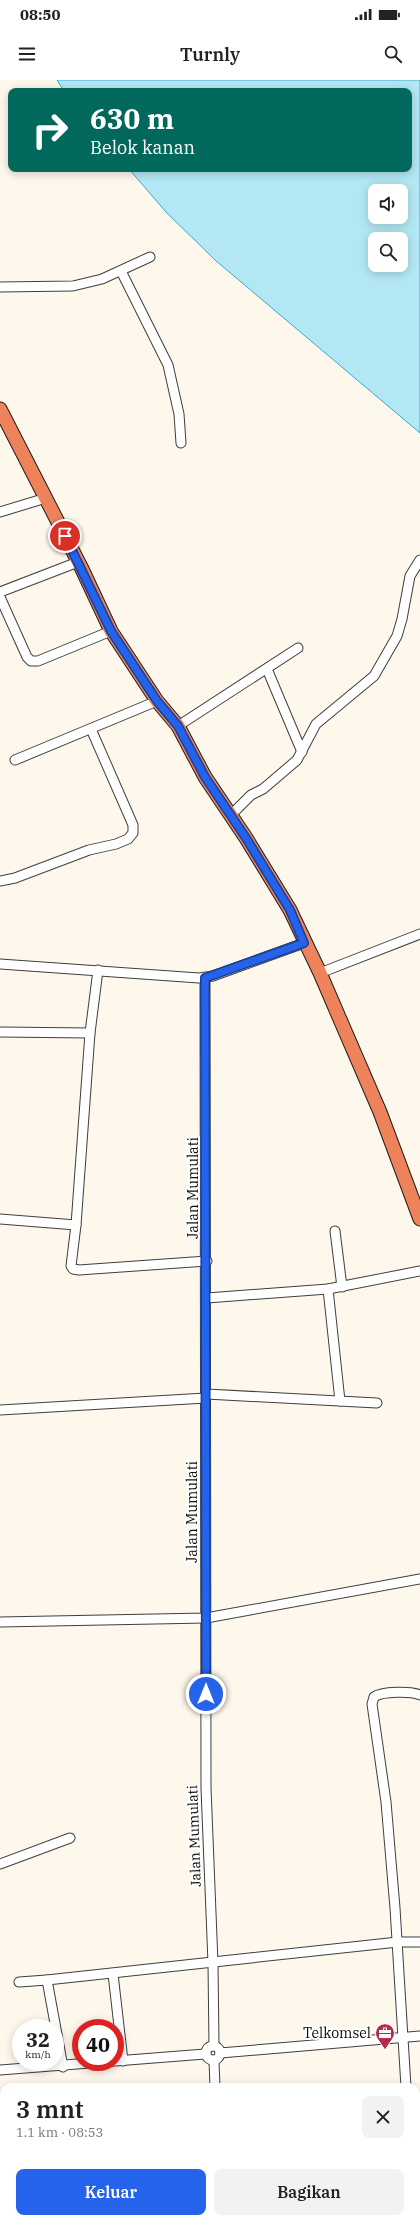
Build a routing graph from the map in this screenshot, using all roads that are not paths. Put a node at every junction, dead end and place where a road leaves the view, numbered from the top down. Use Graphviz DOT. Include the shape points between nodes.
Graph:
graph roads {
  1 [pos="150,257"];
  2 [pos="121,271"];
  3 [pos="0,288"];
  4 [pos="0,409"];
  5 [pos="181,443"];
  6 [pos="46,498"];
  7 [pos="0,512"];
  8 [pos="420,560"];
  9 [pos="78,562"];
  10 [pos="0,592"];
  11 [pos="0,597"];
  12 [pos="111,631"];
  13 [pos="298,648"];
  14 [pos="267,669"];
  15 [pos="157,701"];
  16 [pos="178,726"];
  17 [pos="91,729"];
  18 [pos="302,752"];
  19 [pos="15,760"];
  20 [pos="231,815"];
  21 [pos="0,881"];
  22 [pos="420,934"];
  23 [pos="304,943"];
  24 [pos="0,964"];
  25 [pos="98,970"];
  26 [pos="320,973"];
  27 [pos="205,978"];
  28 [pos="0,1032"];
  29 [pos="90,1033"];
  30 [pos="0,1219"];
  31 [pos="420,1219"];
  32 [pos="76,1225"];
  33 [pos="334,1231"];
  34 [pos="206,1261"];
  35 [pos="420,1271"];
  36 [pos="342,1288"];
  37 [pos="328,1290"];
  38 [pos="206,1298"];
  39 [pos="206,1396"];
  40 [pos="340,1401"];
  41 [pos="377,1403"];
  42 [pos="0,1410"];
  43 [pos="420,1579"];
  44 [pos="206,1618"];
  45 [pos="0,1622"];
  46 [pos="420,1695"];
  47 [pos="70,1838"];
  48 [pos="0,1864"];
  49 [pos="398,1942"];
  50 [pos="420,1942"];
  51 [pos="213,1963"];
  52 [pos="113,1974"];
  53 [pos="47,1980"];
  54 [pos="19,1982"];
  55 [pos="54,2019"];
  56 [pos="118,2019"];
  57 [pos="420,2036"];
  58 [pos="403,2038"];
  59 [pos="217,2050"];
  60 [pos="205,2054"];
  61 [pos="124,2061"];
  62 [pos="214,2061"];
  63 [pos="12,2069"];
  64 [pos="0,2070"];
  65 [pos="215,2083"];
  66 [pos="406,2083"];
  1 -- 2 [label="street"];
  2 -- 3 [label="street" via="73,286"];
  2 -- 5 [label="street" via="168,365 179,414"];
  4 -- 6 [label="highway"];
  6 -- 7 [label="street"];
  6 -- 9 [label="highway"];
  8 -- 18 [label="street" via="410,576 400,628 382,664 370,680 316,724"];
  9 -- 10 [label="street"];
  9 -- 12 [label="highway"];
  11 -- 12 [label="street" via="31,661 38,661"];
  12 -- 15 [label="highway"];
  13 -- 14 [label="street"];
  14 -- 16 [label="street"];
  14 -- 18 [label="street"];
  15 -- 16 [label="highway"];
  15 -- 17 [label="street"];
  16 -- 20 [label="highway" via="205,777"];
  17 -- 19 [label="street"];
  17 -- 21 [label="street" via="133,825 133,833 128,839 116,844 89,850 15,878"];
  18 -- 20 [label="street" via="292,764 263,789 251,795"];
  20 -- 23 [label="highway" via="290,910"];
  22 -- 26 [label="street"];
  23 -- 26 [label="highway"];
  23 -- 27 [label="street"];
  24 -- 25 [label="street"];
  25 -- 27 [label="street"];
  25 -- 29 [label="street"];
  26 -- 31 [label="highway" via="380,1112"];
  27 -- 34 [label="street, Jalan Mumulati"];
  28 -- 29 [label="street"];
  29 -- 32 [label="street"];
  30 -- 32 [label="street"];
  32 -- 34 [label="street" via="71,1266 76,1270"];
  33 -- 36 [label="street"];
  34 -- 38 [label="street, Jalan Mumulati"];
  35 -- 36 [label="street"];
  36 -- 37 [label="street"];
  37 -- 38 [label="street"];
  37 -- 40 [label="street"];
  38 -- 39 [label="street, Jalan Mumulati"];
  39 -- 40 [label="street"];
  39 -- 42 [label="street"];
  39 -- 44 [label="street, Jalan Mumulati"];
  40 -- 41 [label="street"];
  43 -- 44 [label="street"];
  44 -- 45 [label="street"];
  44 -- 51 [label="street, Jalan Mumulati" via="206,1788"];
  46 -- 49 [label="street" via="410,1692 379,1694 374,1697 372,1704 386,1802"];
  47 -- 48 [label="street"];
  49 -- 50 [label="street"];
  49 -- 51 [label="street"];
  49 -- 58 [label="street"];
  51 -- 52 [label="street"];
  51 -- 59 [label="street, Jalan Mumulati"];
  52 -- 53 [label="street"];
  52 -- 56 [label="street"];
  53 -- 54 [label="street"];
  53 -- 55 [label="street"];
  57 -- 58 [label="street"];
  58 -- 59 [label="street"];
  58 -- 66 [label="street"];
  59 -- 60 [label="street" via="208,2047"];
  59 -- 62 [label="street" via="218,2058"];
  60 -- 61 [label="street"];
  60 -- 62 [label="street" via="208,2060"];
  62 -- 65 [label="street"];
  63 -- 64 [label="street"];
}
